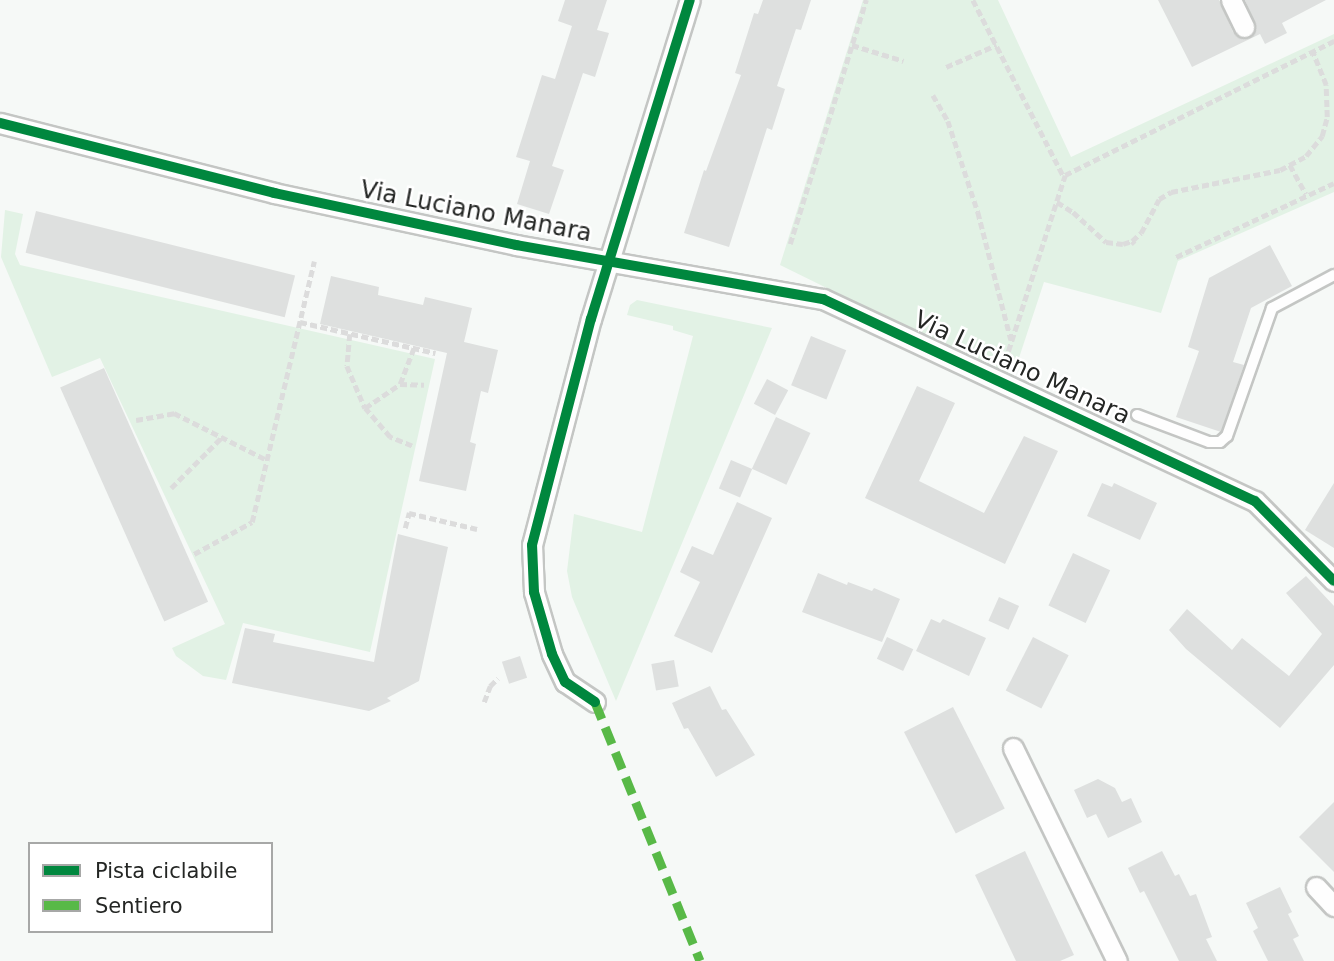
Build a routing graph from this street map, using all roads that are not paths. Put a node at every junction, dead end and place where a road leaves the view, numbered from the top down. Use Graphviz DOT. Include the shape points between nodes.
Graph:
graph roads {
  1 [pos="690,0"];
  2 [pos="1231,0"];
  3 [pos="1244,27"];
  4 [pos="0,123"];
  5 [pos="609,259"];
  6 [pos="1334,275"];
  7 [pos="1137,415"];
  8 [pos="1334,581"];
  9 [pos="595,702"];
  10 [pos="1013,748"];
  11 [pos="1316,887"];
  12 [pos="1334,906"];
  13 [pos="1117,961"];
  1 -- 5 [label="street"];
  2 -- 3 [label="street"];
  4 -- 5 [label="street, Via Luciano Manara" via="274,192 516,245"];
  5 -- 8 [label="street, Via Luciano Manara" via="823,299 1255,501"];
  5 -- 9 [label="street" via="531,555 534,592 552,654 565,682"];
  6 -- 7 [label="lane" via="1272,307 1227,436 1220,442"];
  10 -- 13 [label="street"];
  11 -- 12 [label="street"];
}
